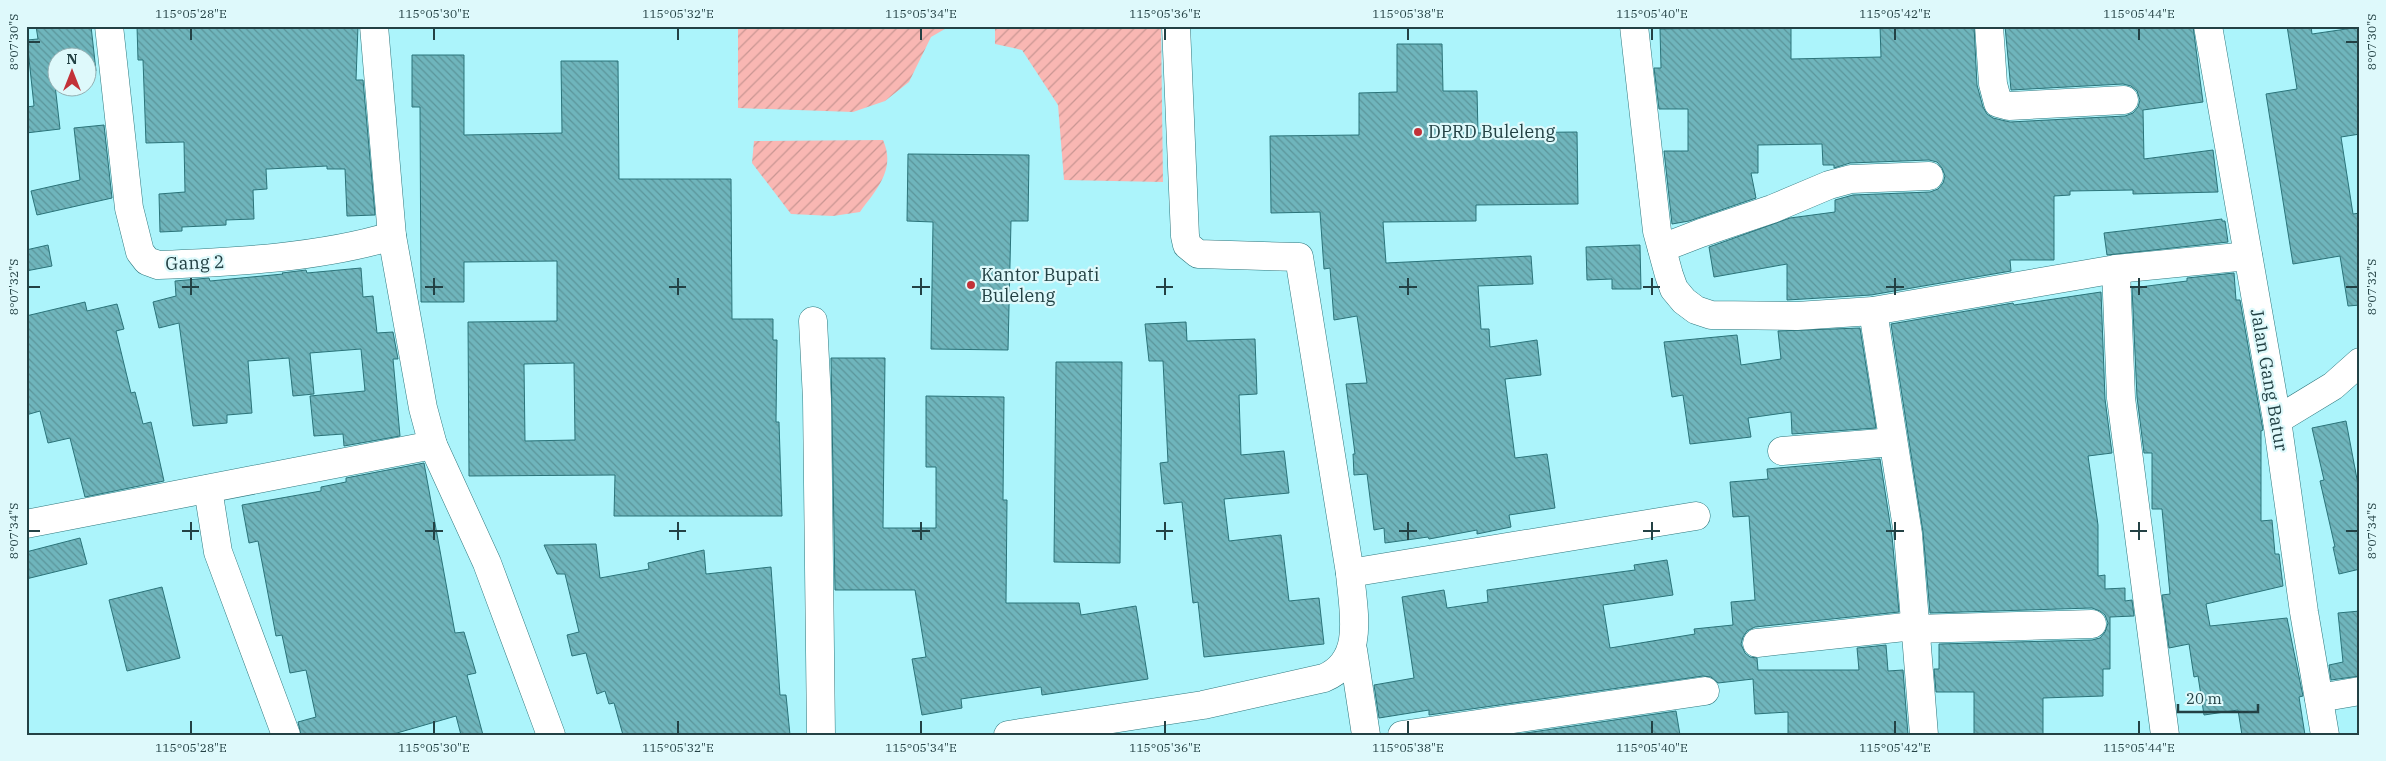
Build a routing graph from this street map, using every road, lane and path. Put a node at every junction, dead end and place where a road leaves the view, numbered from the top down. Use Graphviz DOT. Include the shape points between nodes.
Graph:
graph roads {
  1 [pos="109,26"];
  2 [pos="374,26"];
  3 [pos="1176,26"];
  4 [pos="1634,26"];
  5 [pos="1989,26"];
  6 [pos="2208,26"];
  7 [pos="2124,100"];
  8 [pos="1929,176"];
  9 [pos="392,236"];
  10 [pos="1662,248"];
  11 [pos="2248,256"];
  12 [pos="2116,269"];
  13 [pos="1873,311"];
  14 [pos="813,321"];
  15 [pos="2360,362"];
  16 [pos="2276,420"];
  17 [pos="1893,442"];
  18 [pos="433,445"];
  19 [pos="1782,451"];
  20 [pos="208,489"];
  21 [pos="1696,516"];
  22 [pos="26,524"];
  23 [pos="1350,573"];
  24 [pos="2092,624"];
  25 [pos="1914,628"];
  26 [pos="1757,643"];
  27 [pos="1352,650"];
  28 [pos="1705,691"];
  29 [pos="2360,691"];
  30 [pos="2319,698"];
  31 [pos="286,735"];
  32 [pos="551,735"];
  33 [pos="821,735"];
  34 [pos="1008,735"];
  35 [pos="1366,735"];
  36 [pos="1402,735"];
  37 [pos="1924,735"];
  38 [pos="2164,735"];
  39 [pos="2326,735"];
  1 -- 9 [label="street, Gang 2" via="129,208 140,252 147,261 158,265 249,261 366,244"];
  2 -- 9 [label="street"];
  3 -- 23 [label="street" via="1187,244 1198,254 1300,257"];
  4 -- 10 [label="street" via="1647,157"];
  5 -- 7 [label="street" via="1995,97 2002,106"];
  6 -- 11 [label="street, Jalan Gang Batur"];
  8 -- 10 [label="street" via="1851,179"];
  9 -- 18 [label="street" via="408,333"];
  10 -- 13 [label="street" via="1674,289 1696,310 1711,315 1796,316"];
  11 -- 12 [label="street"];
  11 -- 16 [label="street, Jalan Gang Batur"];
  12 -- 13 [label="street"];
  12 -- 38 [label="street" via="2121,398"];
  13 -- 17 [label="street"];
  14 -- 33 [label="street"];
  15 -- 16 [label="street" via="2334,386"];
  16 -- 30 [label="street, Jalan Gang Batur"];
  17 -- 19 [label="street"];
  17 -- 25 [label="street" via="1908,534"];
  18 -- 20 [label="street"];
  18 -- 32 [label="street" via="487,563"];
  20 -- 22 [label="street"];
  20 -- 31 [label="street" via="218,552"];
  21 -- 23 [label="street"];
  23 -- 27 [label="street"];
  24 -- 25 [label="street"];
  25 -- 26 [label="street"];
  25 -- 37 [label="street"];
  27 -- 34 [label="street" via="1344,665 1324,678 1203,705"];
  27 -- 35 [label="street"];
  28 -- 36 [label="street"];
  29 -- 30 [label="street"];
  30 -- 39 [label="street, Jalan Gang Batur"];
}
